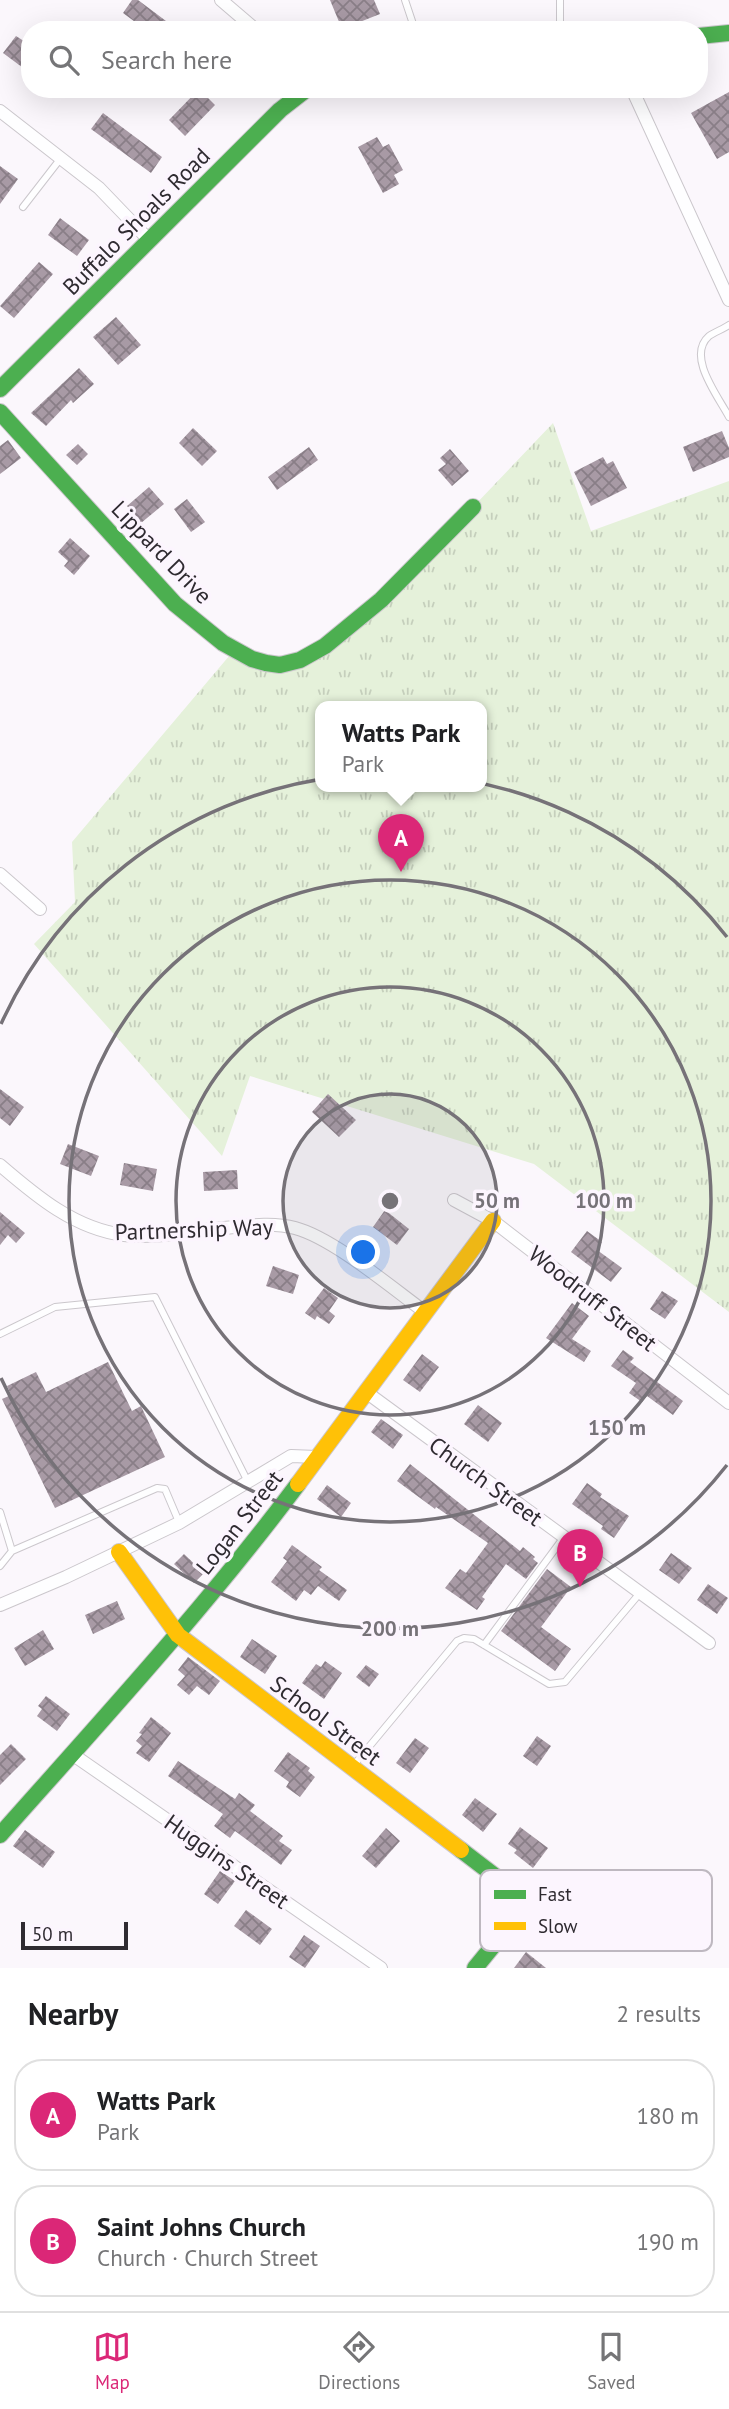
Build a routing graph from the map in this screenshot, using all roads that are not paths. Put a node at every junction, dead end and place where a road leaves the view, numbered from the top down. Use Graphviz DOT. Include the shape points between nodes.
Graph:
graph roads {
  1 [pos="221,0"];
  2 [pos="405,0"];
  3 [pos="560,0"];
  4 [pos="246,21"];
  5 [pos="412,21"];
  6 [pos="560,21"];
  7 [pos="729,33"];
  8 [pos="708,35"];
  9 [pos="295,98"];
  10 [pos="636,98"];
  11 [pos="0,111"];
  12 [pos="61,158"];
  13 [pos="23,207"];
  14 [pos="149,240"];
  15 [pos="729,300"];
  16 [pos="729,325"];
  17 [pos="0,388"];
  18 [pos="0,412"];
  19 [pos="729,417"];
  20 [pos="473,507"];
  21 [pos="0,874"];
  22 [pos="40,909"];
  23 [pos="0,1165"];
  24 [pos="454,1200"];
  25 [pos="493,1221"];
  26 [pos="425,1312"];
  27 [pos="0,1334"];
  28 [pos="366,1392"];
  29 [pos="729,1403"];
  30 [pos="317,1457"];
  31 [pos="247,1480"];
  32 [pos="0,1512"];
  33 [pos="179,1524"];
  34 [pos="564,1538"];
  35 [pos="12,1551"];
  36 [pos="119,1552"];
  37 [pos="0,1566"];
  38 [pos="640,1593"];
  39 [pos="0,1605"];
  40 [pos="178,1635"];
  41 [pos="709,1643"];
  42 [pos="484,1645"];
  43 [pos="72,1754"];
  44 [pos="351,1767"];
  45 [pos="0,1835"];
  46 [pos="487,1870"];
  47 [pos="489,1951"];
  48 [pos="381,1968"];
  49 [pos="475,1968"];
  1 -- 4 [label="street"];
  2 -- 5 [label="lane"];
  3 -- 6 [label="lane"];
  7 -- 8 [label="street"];
  9 -- 14 [label="street, Buffalo Shoals Road"];
  10 -- 15 [label="street"];
  11 -- 12 [label="street"];
  12 -- 13 [label="lane"];
  12 -- 14 [label="street" via="99,188"];
  14 -- 17 [label="street, Buffalo Shoals Road"];
  16 -- 19 [label="lane" via="710,335 699,353"];
  18 -- 20 [label="street, Lippard Drive" via="175,604 235,649 281,665 303,659 349,630"];
  21 -- 22 [label="street"];
  23 -- 26 [label="street, Partnership Way" via="55,1208 103,1231 126,1236 294,1227 338,1250"];
  24 -- 25 [label="street, Woodruff Street"];
  25 -- 26 [label="street, Logan Street"];
  25 -- 29 [label="street, Woodruff Street"];
  26 -- 28 [label="street, Logan Street"];
  27 -- 31 [label="lane" via="55,1307 155,1297"];
  28 -- 30 [label="street, Logan Street"];
  28 -- 34 [label="street, Church Street"];
  30 -- 31 [label="street" via="291,1456"];
  30 -- 40 [label="street, Logan Street"];
  31 -- 33 [label="street"];
  32 -- 35 [label="lane"];
  33 -- 35 [label="lane" via="164,1489 157,1488"];
  33 -- 36 [label="street"];
  34 -- 38 [label="street, Church Street"];
  34 -- 42 [label="lane"];
  35 -- 37 [label="lane"];
  36 -- 39 [label="street"];
  36 -- 40 [label="street, School Street"];
  38 -- 41 [label="street, Church Street"];
  38 -- 42 [label="lane" via="565,1682 550,1684"];
  40 -- 43 [label="street, Logan Street"];
  40 -- 44 [label="street, School Street"];
  42 -- 44 [label="lane" via="474,1639 457,1641"];
  43 -- 45 [label="street, Logan Street"];
  43 -- 48 [label="street, Huggins Street"];
  44 -- 46 [label="street, School Street"];
  47 -- 49 [label="street, School Street"];
}
